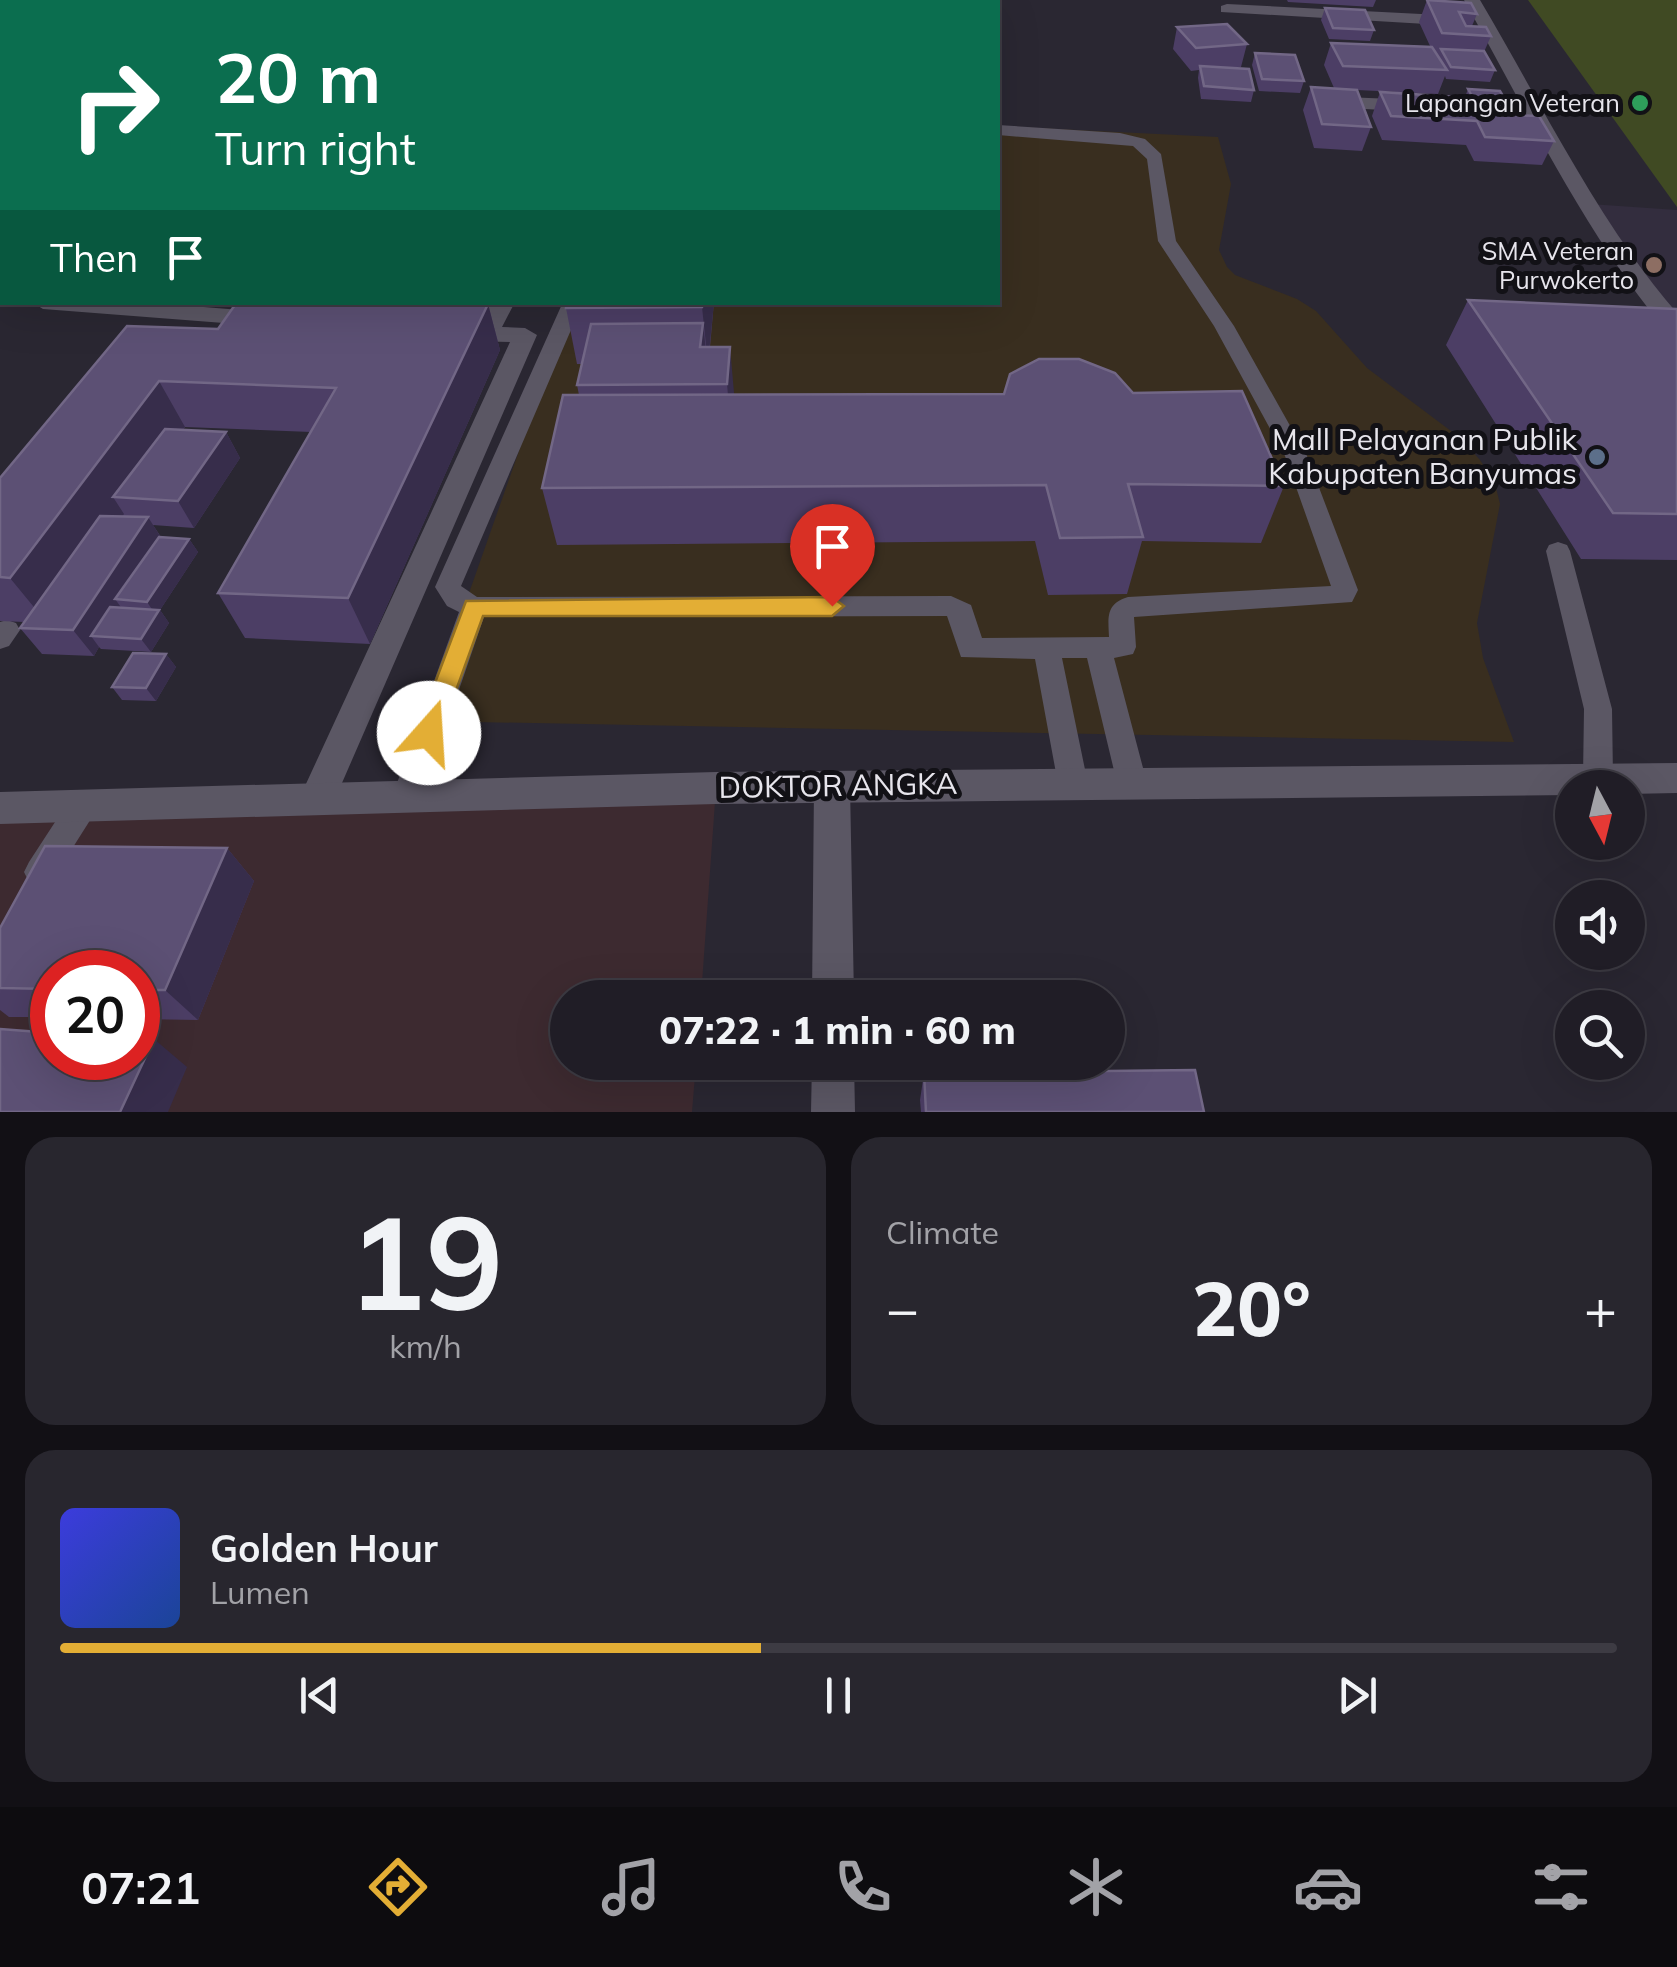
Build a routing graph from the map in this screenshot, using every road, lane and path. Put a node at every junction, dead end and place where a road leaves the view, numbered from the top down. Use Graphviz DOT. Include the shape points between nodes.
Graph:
graph roads {
  1 [pos="1472,0"];
  2 [pos="1227,9"];
  3 [pos="1488,22"];
  4 [pos="1309,101"];
  5 [pos="1440,107"];
  6 [pos="1000,130"];
  7 [pos="122,305"];
  8 [pos="501,305"];
  9 [pos="572,305"];
  10 [pos="174,307"];
  11 [pos="284,321"];
  12 [pos="1677,328"];
  13 [pos="448,333"];
  14 [pos="486,334"];
  15 [pos="526,335"];
  16 [pos="558,338"];
  17 [pos="1558,551"];
  18 [pos="474,607"];
  19 [pos="1098,648"];
  20 [pos="1047,650"];
  21 [pos="1598,770"];
  22 [pos="1645,778"];
  23 [pos="1677,778"];
  24 [pos="1555,779"];
  25 [pos="1073,784"];
  26 [pos="1132,784"];
  27 [pos="832,786"];
  28 [pos="407,797"];
  29 [pos="318,799"];
  30 [pos="83,805"];
  31 [pos="0,808"];
  32 [pos="21,902"];
  33 [pos="833,980"];
  34 [pos="833,1080"];
  35 [pos="833,1112"];
  1 -- 3 [label="street"];
  2 -- 3 [label="street"];
  3 -- 12 [label="street" via="1524,111"];
  4 -- 5 [label="street"];
  6 -- 19 [label="lane" via="1120,138 1148,147 1156,158 1168,241 1296,456 1345,590 1335,598 1124,608 1124,646"];
  7 -- 10 [label="street"];
  8 -- 14 [label="street"];
  9 -- 16 [label="lane"];
  10 -- 11 [label="street"];
  13 -- 14 [label="street"];
  14 -- 15 [label="street"];
  15 -- 16 [label="lane"];
  15 -- 29 [label="street"];
  16 -- 18 [label="lane" via="448,587"];
  17 -- 21 [label="lane" via="1598,709"];
  18 -- 20 [label="lane" via="951,606 962,612 971,649"];
  18 -- 28 [label="lane"];
  19 -- 20 [label="lane"];
  19 -- 26 [label="lane"];
  20 -- 25 [label="lane"];
  22 -- 23 [label="street, DOKTOR ANGKA"];
  24 -- 26 [label="street, DOKTOR ANGKA"];
  25 -- 26 [label="street, DOKTOR ANGKA"];
  25 -- 27 [label="street, DOKTOR ANGKA"];
  27 -- 28 [label="street, DOKTOR ANGKA"];
  27 -- 33 [label="street"];
  28 -- 29 [label="street, DOKTOR ANGKA"];
  29 -- 30 [label="street, DOKTOR ANGKA"];
  30 -- 31 [label="street, DOKTOR ANGKA"];
  30 -- 32 [label="lane"];
  34 -- 35 [label="street"];
}
